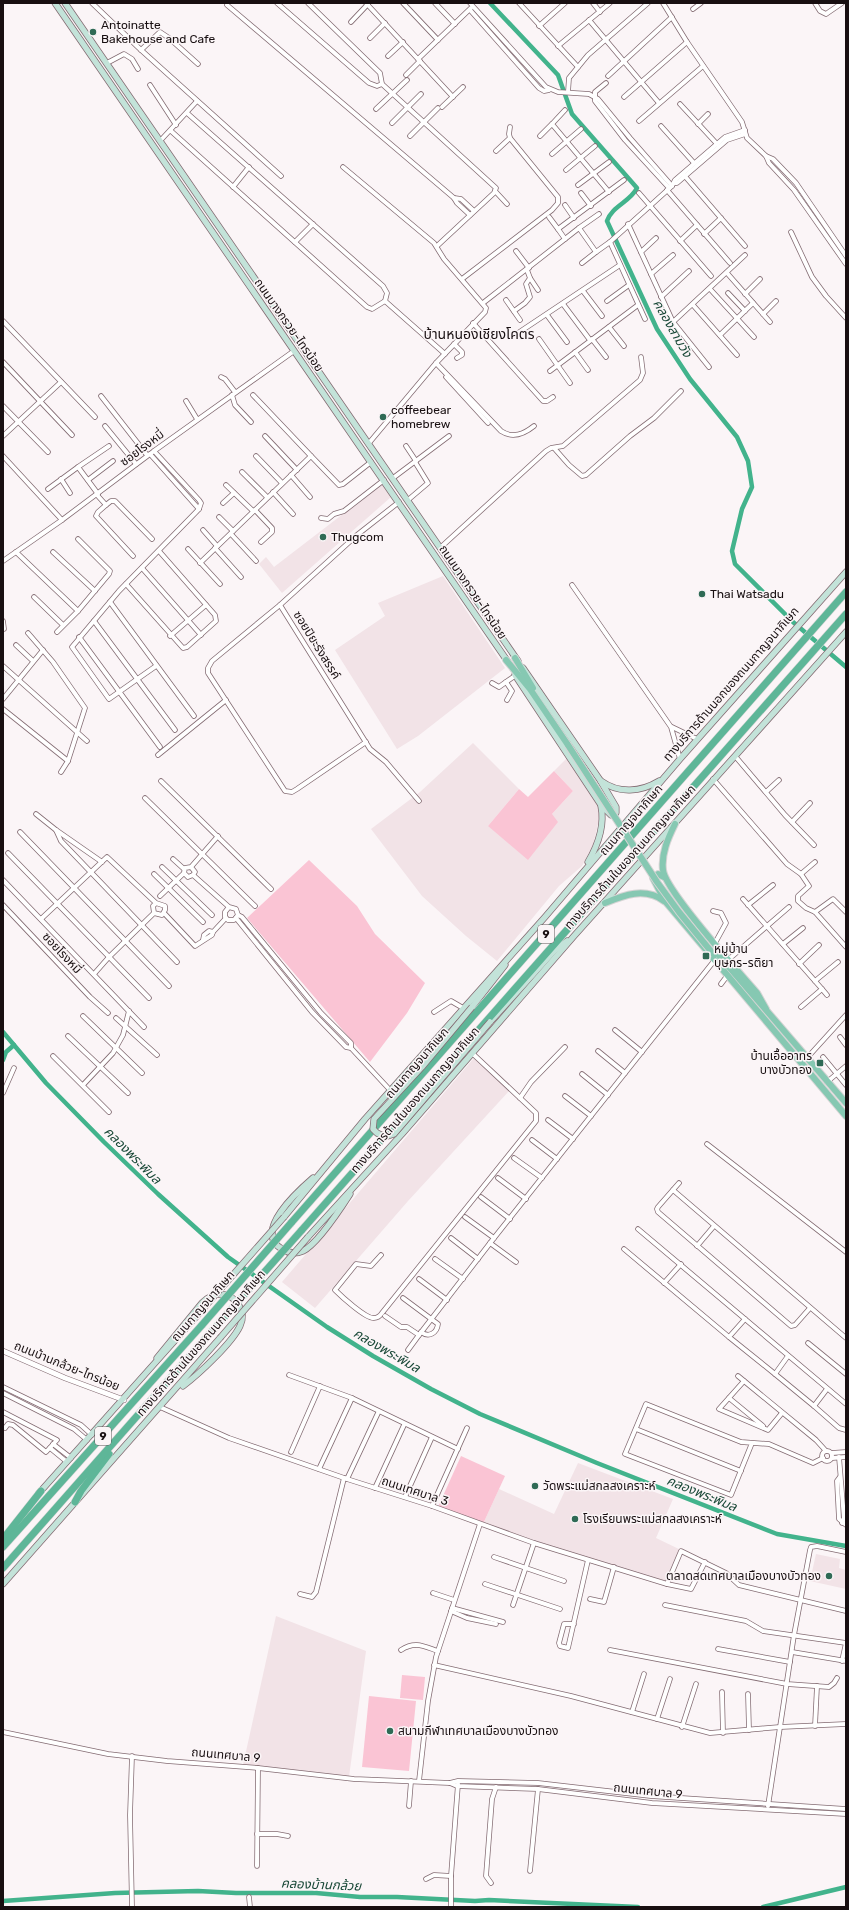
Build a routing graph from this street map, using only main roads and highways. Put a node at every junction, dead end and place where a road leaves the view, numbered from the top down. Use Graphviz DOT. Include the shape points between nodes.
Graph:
graph roads {
  1 [pos="55,3"];
  2 [pos="65,3"];
  3 [pos="147,122"];
  4 [pos="140,127"];
  5 [pos="846,572"];
  6 [pos="846,592"];
  7 [pos="846,614"];
  8 [pos="846,632"];
  9 [pos="515,658"];
  10 [pos="506,660"];
  11 [pos="569,744"];
  12 [pos="664,777"];
  13 [pos="600,780"];
  14 [pos="601,805"];
  15 [pos="675,824"];
  16 [pos="582,873"];
  17 [pos="664,877"];
  18 [pos="665,902"];
  19 [pos="604,903"];
  20 [pos="574,936"];
  21 [pos="519,946"];
  22 [pos="715,956"];
  23 [pos="766,1009"];
  24 [pos="760,1014"];
  25 [pos="846,1103"];
  26 [pos="846,1116"];
  27 [pos="322,1170"];
  28 [pos="356,1184"];
  29 [pos="148,1372"];
  30 [pos="175,1392"];
  31 [pos="118,1438"];
  32 [pos="41,1491"];
  33 [pos="75,1502"];
  34 [pos="3,1534"];
  35 [pos="3,1539"];
  36 [pos="3,1547"];
  37 [pos="3,1568"];
  38 [pos="3,1584"];
  1 -- 4 [label="main road, ถนนบางกรวย-ไทรน้อย"];
  2 -- 3 [label="main road, ถนนบางกรวย-ไทรน้อย"];
  3 -- 4 [label="main road"];
  3 -- 9 [label="main road, ถนนบางกรวย-ไทรน้อย"];
  4 -- 10 [label="main road, ถนนบางกรวย-ไทรน้อย"];
  5 -- 12 [label="main road, ทางบริการด้านนอกของถนนกาญจนาภิเษก"];
  6 -- 36 [label="highway, ถนนกาญจนาภิเษก / 9, bridge" via="202,1325"];
  7 -- 31 [label="highway, ถนนกาญจนาภิเษก / 9, bridge"];
  8 -- 15 [label="main road, ทางบริการด้านในของถนนกาญจนาภิเษก"];
  9 -- 11 [label="main road"];
  9 -- 13 [label="main road, ถนนบางกรวย-ไทรน้อย" via="533,680"];
  10 -- 11 [label="main road"];
  10 -- 14 [label="main road, ถนนบางกรวย-ไทรน้อย"];
  11 -- 22 [label="main road, bridge" via="660,880"];
  12 -- 13 [label="main road" via="646,787 632,790 613,789"];
  12 -- 16 [label="main road, ทางบริการด้านนอกของถนนกาญจนาภิเษก"];
  13 -- 14 [label="main road, ถนนบางกรวย-ไทรน้อย" via="616,807 616,813 611,815"];
  14 -- 16 [label="main road" via="603,817 600,835"];
  15 -- 17 [label="main road" via="663,858"];
  15 -- 19 [label="main road, ทางบริการด้านในของถนนกาญจนาภิเษก"];
  16 -- 21 [label="main road, ทางบริการด้านนอกของถนนกาญจนาภิเษก"];
  17 -- 18 [label="main road" via="658,874 653,878"];
  17 -- 23 [label="main road" via="677,897 757,993"];
  18 -- 19 [label="main road" via="652,894 644,893 622,896"];
  18 -- 22 [label="main road"];
  19 -- 20 [label="main road, ทางบริการด้านในของถนนกาญจนาภิเษก"];
  20 -- 21 [label="main road, bridge" via="555,950 394,1134 385,1137 376,1133 373,1129 374,1119 422,1067"];
  20 -- 28 [label="main road, ทางบริการด้านในของถนนกาญจนาภิเษก"];
  21 -- 27 [label="main road, ทางบริการด้านนอกของถนนกาญจนาภิเษก"];
  22 -- 23 [label="main road"];
  22 -- 24 [label="main road" via="751,999"];
  22 -- 24 [label="main road" via="727,976"];
  23 -- 25 [label="main road"];
  24 -- 26 [label="main road"];
  27 -- 28 [label="main road" via="276,1217 272,1236 281,1249 296,1252 309,1246 341,1210"];
  27 -- 29 [label="main road, ทางบริการด้านนอกของถนนกาญจนาภิเษก, bridge"];
  28 -- 30 [label="main road, ทางบริการด้านในของถนนกาญจนาภิเษก, bridge"];
  29 -- 30 [label="main road" via="162,1350 210,1296 221,1294 234,1299 241,1309 242,1317 236,1333 199,1374"];
  29 -- 32 [label="main road, ทางบริการด้านนอกของถนนกาญจนาภิเษก"];
  30 -- 33 [label="main road, ทางบริการด้านในของถนนกาญจนาภิเษก"];
  31 -- 33 [label="highway" via="108,1457"];
  31 -- 37 [label="highway, ถนนกาญจนาภิเษก / 9"];
  32 -- 34 [label="main road, ทางบริการด้านนอกของถนนกาญจนาภิเษก"];
  32 -- 35 [label="highway"];
  33 -- 38 [label="main road, ทางบริการด้านในของถนนกาญจนาภิเษก"];
}
